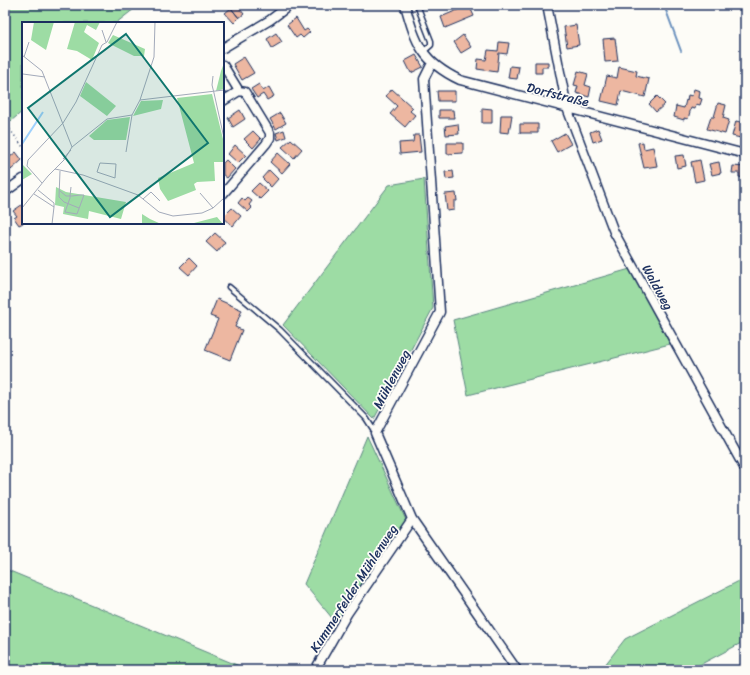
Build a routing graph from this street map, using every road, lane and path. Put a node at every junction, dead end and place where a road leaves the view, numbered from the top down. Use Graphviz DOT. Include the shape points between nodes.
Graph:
graph roads {
  1 [pos="290,5"];
  2 [pos="405,5"];
  3 [pos="417,5"];
  4 [pos="547,5"];
  5 [pos="224,47"];
  6 [pos="423,52"];
  7 [pos="432,63"];
  8 [pos="224,67"];
  9 [pos="239,91"];
  10 [pos="224,100"];
  11 [pos="567,108"];
  12 [pos="5,123"];
  13 [pos="22,146"];
  14 [pos="745,154"];
  15 [pos="22,180"];
  16 [pos="5,192"];
  17 [pos="224,193"];
  18 [pos="229,287"];
  19 [pos="375,433"];
  20 [pos="745,469"];
  21 [pos="412,519"];
  22 [pos="315,670"];
  23 [pos="517,670"];
  1 -- 5 [label="street"];
  2 -- 6 [label="street, Dorfstraße" via="414,36"];
  3 -- 6 [label="lane" via="431,41 431,45"];
  4 -- 11 [label="street, Waldweg"];
  6 -- 7 [label="street, Dorfstraße"];
  7 -- 11 [label="street, Dorfstraße" via="445,73 475,86"];
  7 -- 19 [label="street, Mühlenweg" via="424,79 440,312"];
  8 -- 9 [label="street"];
  9 -- 10 [label="street"];
  9 -- 17 [label="street" via="245,92 248,96 268,128 270,138"];
  11 -- 14 [label="street, Dorfstraße"];
  11 -- 20 [label="street, Waldweg" via="614,232"];
  12 -- 13 [label="path"];
  15 -- 16 [label="street"];
  18 -- 19 [label="lane" via="280,330 366,418"];
  19 -- 21 [label="street"];
  21 -- 22 [label="street, Kummerfelder Mühlenweg" via="347,614"];
  21 -- 23 [label="street"];
}
